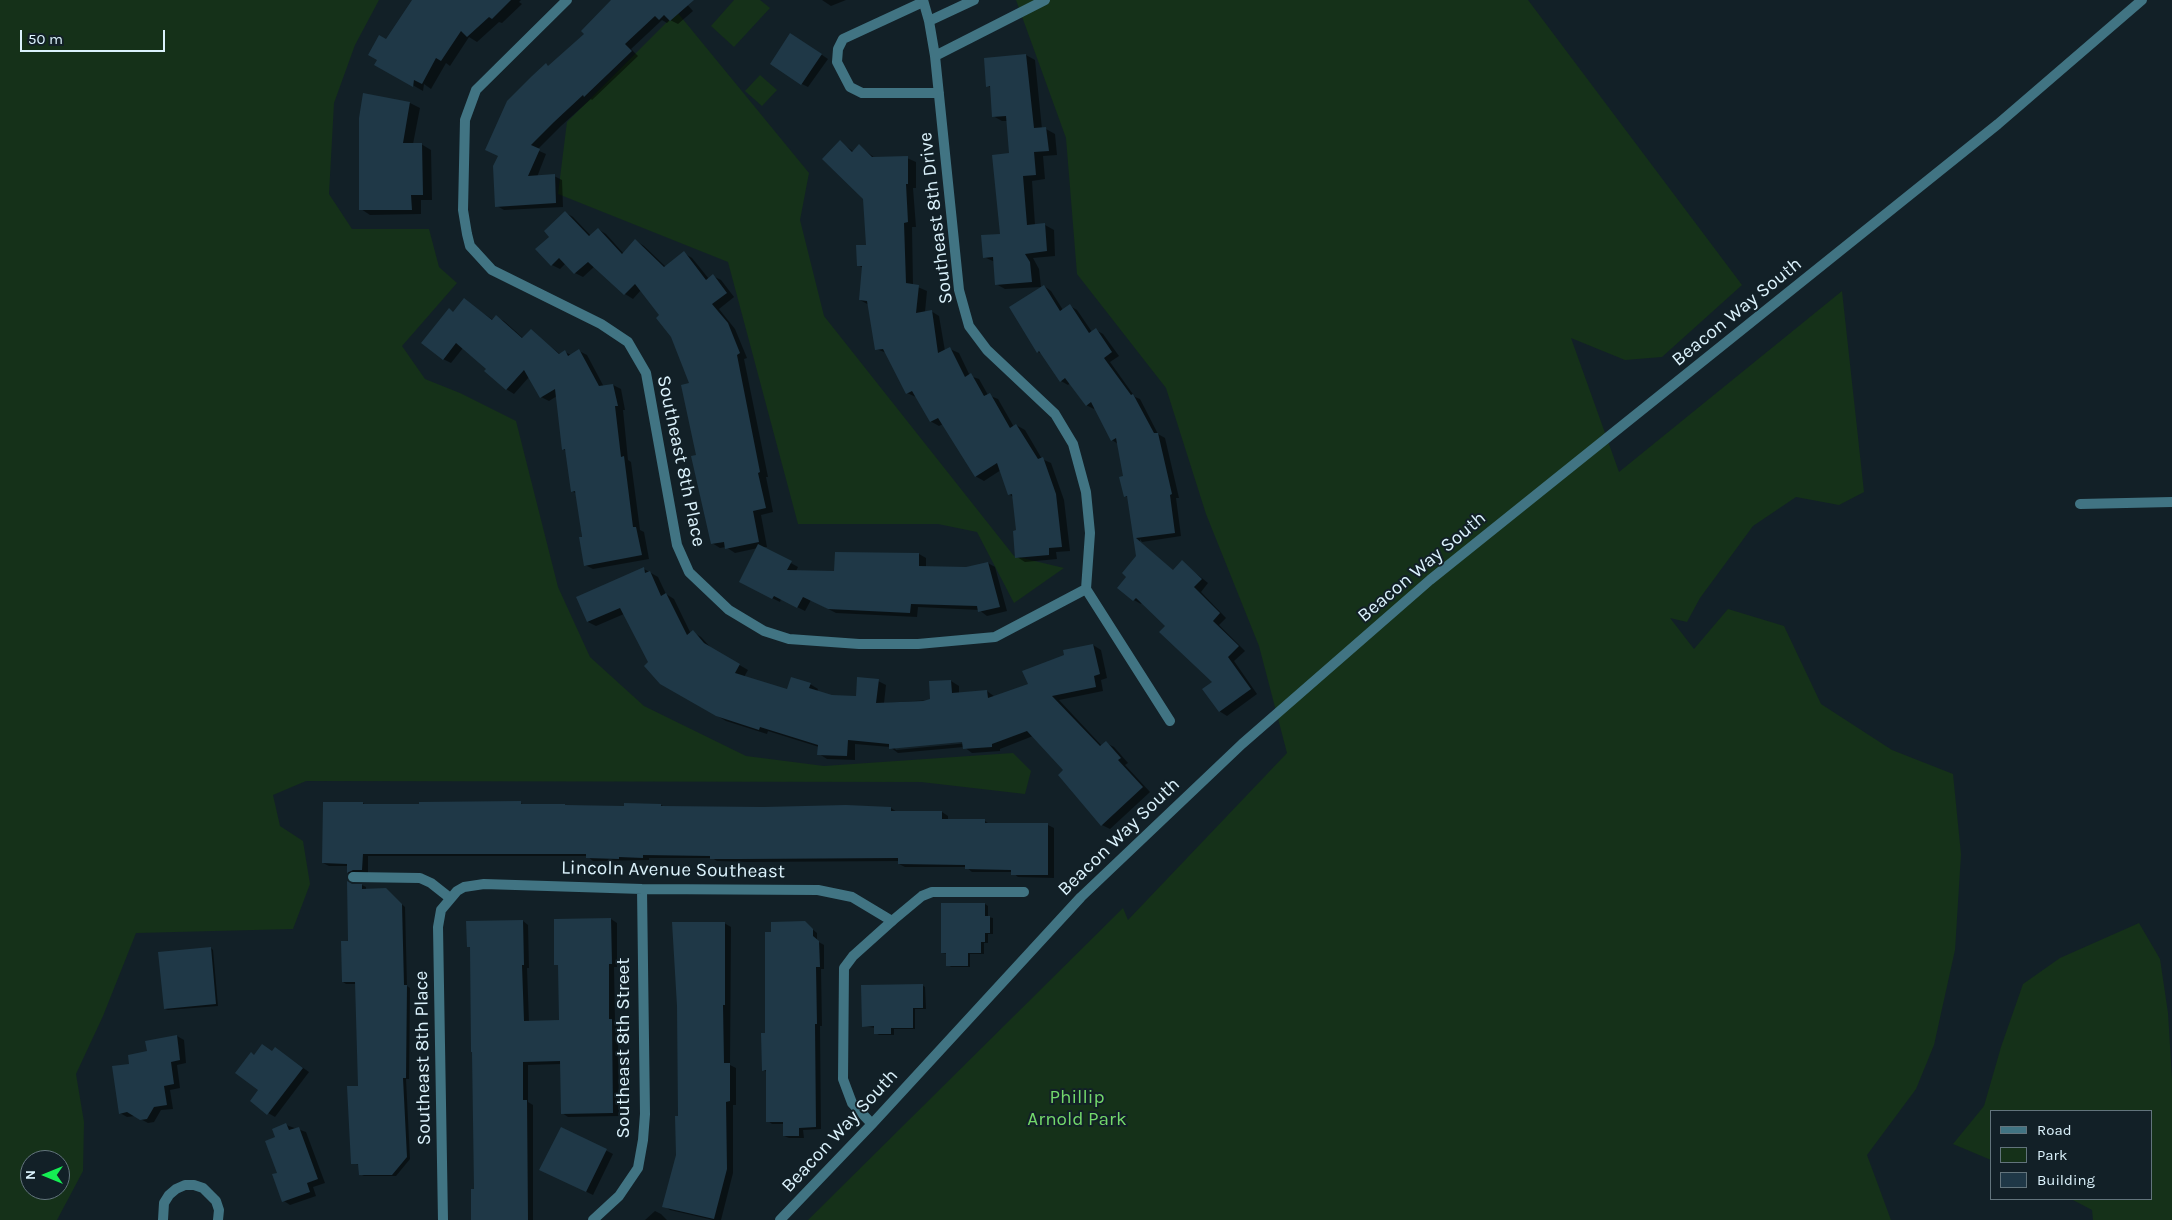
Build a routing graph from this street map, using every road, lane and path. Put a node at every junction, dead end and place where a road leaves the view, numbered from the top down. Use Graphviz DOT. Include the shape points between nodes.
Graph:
graph roads {
  1 [pos="568,0"];
  2 [pos="974,0"];
  3 [pos="1045,0"];
  4 [pos="2142,0"];
  5 [pos="923,1"];
  6 [pos="929,21"];
  7 [pos="935,56"];
  8 [pos="939,93"];
  9 [pos="2172,502"];
  10 [pos="2080,504"];
  11 [pos="1086,590"];
  12 [pos="1170,721"];
  13 [pos="353,877"];
  14 [pos="642,888"];
  15 [pos="1024,892"];
  16 [pos="450,898"];
  17 [pos="892,921"];
  18 [pos="872,1124"];
  19 [pos="163,1220"];
  20 [pos="218,1220"];
  21 [pos="443,1220"];
  22 [pos="593,1220"];
  23 [pos="780,1220"];
  1 -- 11 [label="street, Southeast 8th Place" via="476,90 465,120 463,210 470,246 492,270 601,324 628,342 646,374 677,546 690,572 729,610 764,631 789,639 859,644 918,644 995,637"];
  2 -- 6 [label="street"];
  3 -- 7 [label="street"];
  4 -- 18 [label="street, Beacon Way South" via="1998,124 1430,580 1242,744 1081,897"];
  5 -- 6 [label="street, Southeast 8th Drive"];
  5 -- 8 [label="street, Southeast 8th Drive" via="843,39 837,62 850,87 862,93"];
  6 -- 7 [label="street, Southeast 8th Drive"];
  7 -- 8 [label="street, Southeast 8th Drive"];
  8 -- 11 [label="street, Southeast 8th Drive" via="960,290 969,326 988,350 1055,414 1073,444 1086,492 1090,534"];
  9 -- 10 [label="street"];
  11 -- 12 [label="street"];
  13 -- 16 [label="street" via="420,878"];
  14 -- 16 [label="street, Lincoln Avenue Southeast" via="484,884 464,886"];
  14 -- 17 [label="street, Lincoln Avenue Southeast" via="818,890 852,898"];
  14 -- 22 [label="street, Southeast 8th Street" via="643,1140 638,1168 619,1196"];
  15 -- 17 [label="street" via="932,892 922,896"];
  16 -- 21 [label="street, Southeast 8th Place" via="441,910 438,927"];
  17 -- 18 [label="street" via="844,968 843,1079 852,1103"];
  18 -- 23 [label="street, Beacon Way South"];
  19 -- 20 [label="street" via="164,1203 169,1195 185,1185 194,1185 203,1188 216,1201"];
}
